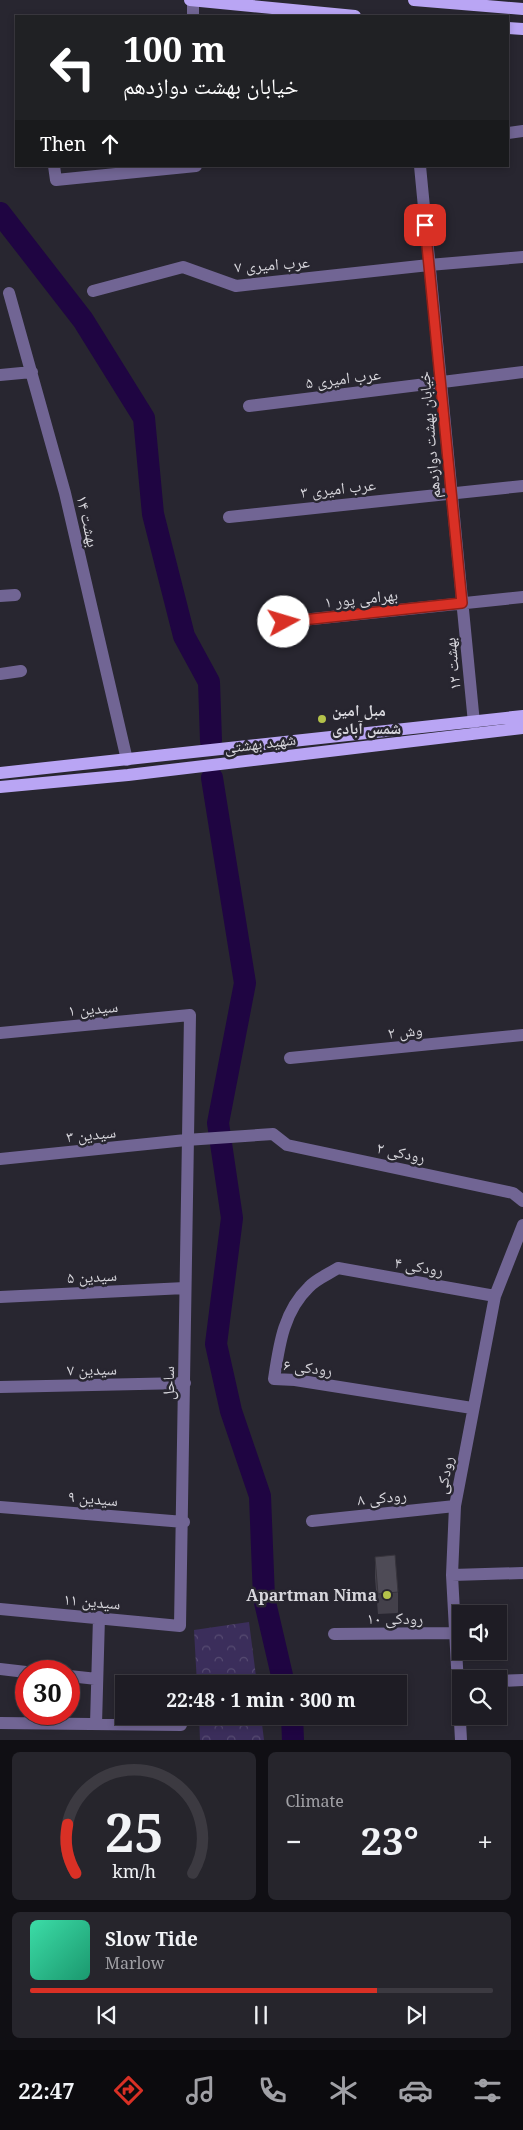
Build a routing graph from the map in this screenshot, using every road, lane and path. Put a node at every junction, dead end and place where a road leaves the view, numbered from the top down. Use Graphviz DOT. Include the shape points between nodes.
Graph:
graph roads {
  1 [pos="190,0"];
  2 [pos="194,0"];
  3 [pos="414,0"];
  4 [pos="523,9"];
  5 [pos="193,15"];
  6 [pos="346,15"];
  7 [pos="509,28"];
  8 [pos="523,29"];
  9 [pos="523,131"];
  10 [pos="509,133"];
  11 [pos="54,167"];
  12 [pos="186,167"];
  13 [pos="420,167"];
  14 [pos="523,258"];
  15 [pos="429,265"];
  16 [pos="93,291"];
  17 [pos="9,293"];
  18 [pos="32,372"];
  19 [pos="523,372"];
  20 [pos="0,375"];
  21 [pos="441,381"];
  22 [pos="248,406"];
  23 [pos="523,486"];
  24 [pos="451,492"];
  25 [pos="229,517"];
  26 [pos="15,595"];
  27 [pos="0,596"];
  28 [pos="523,597"];
  29 [pos="462,603"];
  30 [pos="264,624"];
  31 [pos="21,671"];
  32 [pos="0,674"];
  33 [pos="523,716"];
  34 [pos="474,723"];
  35 [pos="523,728"];
  36 [pos="127,760"];
  37 [pos="0,773"];
  38 [pos="0,787"];
  39 [pos="190,1015"];
  40 [pos="0,1033"];
  41 [pos="523,1035"];
  42 [pos="290,1058"];
  43 [pos="273,1134"];
  44 [pos="186,1140"];
  45 [pos="0,1159"];
  46 [pos="523,1201"];
  47 [pos="523,1225"];
  48 [pos="338,1268"];
  49 [pos="185,1288"];
  50 [pos="494,1296"];
  51 [pos="0,1297"];
  52 [pos="185,1383"];
  53 [pos="0,1387"];
  54 [pos="472,1408"];
  55 [pos="455,1506"];
  56 [pos="0,1507"];
  57 [pos="312,1521"];
  58 [pos="184,1522"];
  59 [pos="523,1573"];
  60 [pos="452,1575"];
  61 [pos="454,1605"];
  62 [pos="0,1609"];
  63 [pos="100,1618"];
  64 [pos="180,1626"];
  65 [pos="452,1633"];
  66 [pos="334,1634"];
  67 [pos="0,1669"];
  68 [pos="15,1671"];
  69 [pos="80,1677"];
  70 [pos="97,1678"];
  71 [pos="523,1680"];
  72 [pos="507,1681"];
  73 [pos="0,1723"];
  74 [pos="96,1724"];
  75 [pos="115,1724"];
  76 [pos="461,1725"];
  77 [pos="461,1740"];
  1 -- 2 [label="main road"];
  2 -- 5 [label="street"];
  2 -- 6 [label="main road"];
  3 -- 4 [label="main road"];
  7 -- 8 [label="main road"];
  9 -- 10 [label="street"];
  11 -- 12 [label="street" via="56,180"];
  13 -- 15 [label="street, خیابان بهشت دوازدهم"];
  14 -- 15 [label="street, ۷ عرب امیری"];
  15 -- 16 [label="street, ۷ عرب امیری" via="236,286 183,267"];
  15 -- 21 [label="street, خیابان بهشت دوازدهم"];
  17 -- 18 [label="street, بهشت ۱۴"];
  18 -- 20 [label="street"];
  18 -- 36 [label="street, بهشت ۱۴" via="65,493"];
  19 -- 21 [label="street, ۵ عرب امیری"];
  21 -- 22 [label="street, ۵ عرب امیری"];
  21 -- 24 [label="street, خیابان بهشت دوازدهم"];
  23 -- 24 [label="street, ۳ عرب امیری"];
  24 -- 25 [label="street, ۳ عرب امیری"];
  24 -- 29 [label="street, خیابان بهشت دوازدهم"];
  26 -- 27 [label="street"];
  28 -- 29 [label="street, ۱ بهرامی پور"];
  29 -- 30 [label="street, ۱ بهرامی پور"];
  29 -- 34 [label="street, ۱۲ بهشت"];
  31 -- 32 [label="street"];
  33 -- 34 [label="main road, شهید بهشتی"];
  34 -- 36 [label="main road, شهید بهشتی"];
  35 -- 38 [label="main road, شهید بهشتی"];
  36 -- 37 [label="main road, شهید بهشتی"];
  39 -- 40 [label="street, سیدین ۱"];
  39 -- 44 [label="street, ساحل"];
  41 -- 42 [label="street, وش ۲"];
  43 -- 44 [label="street, سیدین ۳"];
  43 -- 46 [label="street, رودکی ۲" via="286,1144 513,1193"];
  44 -- 45 [label="street, سیدین ۳"];
  44 -- 49 [label="street, ساحل"];
  47 -- 50 [label="street, رودکی"];
  48 -- 50 [label="street, رودکی ۴"];
  48 -- 54 [label="street, رودکی ۶" via="310,1286 292,1307 281,1337 274,1379"];
  49 -- 51 [label="street, سیدین ۵"];
  49 -- 52 [label="street, ساحل"];
  50 -- 54 [label="street, رودکی"];
  52 -- 53 [label="street, سیدین ۷"];
  52 -- 58 [label="street, ساحل"];
  54 -- 55 [label="street, رودکی"];
  55 -- 57 [label="street, رودکی ۸"];
  55 -- 60 [label="street, رودکی"];
  56 -- 58 [label="street, ۹ سیدین"];
  58 -- 64 [label="street, ساحل"];
  59 -- 60 [label="street"];
  60 -- 61 [label="street, رودکی"];
  62 -- 63 [label="street, ۱۱ سیدین"];
  63 -- 64 [label="street, ۱۱ سیدین"];
  63 -- 70 [label="street"];
  65 -- 66 [label="street, رودکی ۱۰"];
  67 -- 68 [label="street"];
  69 -- 70 [label="street"];
  70 -- 74 [label="street"];
  71 -- 72 [label="street"];
  73 -- 74 [label="street"];
  74 -- 75 [label="street"];
  76 -- 77 [label="street, رودکی"];
}
